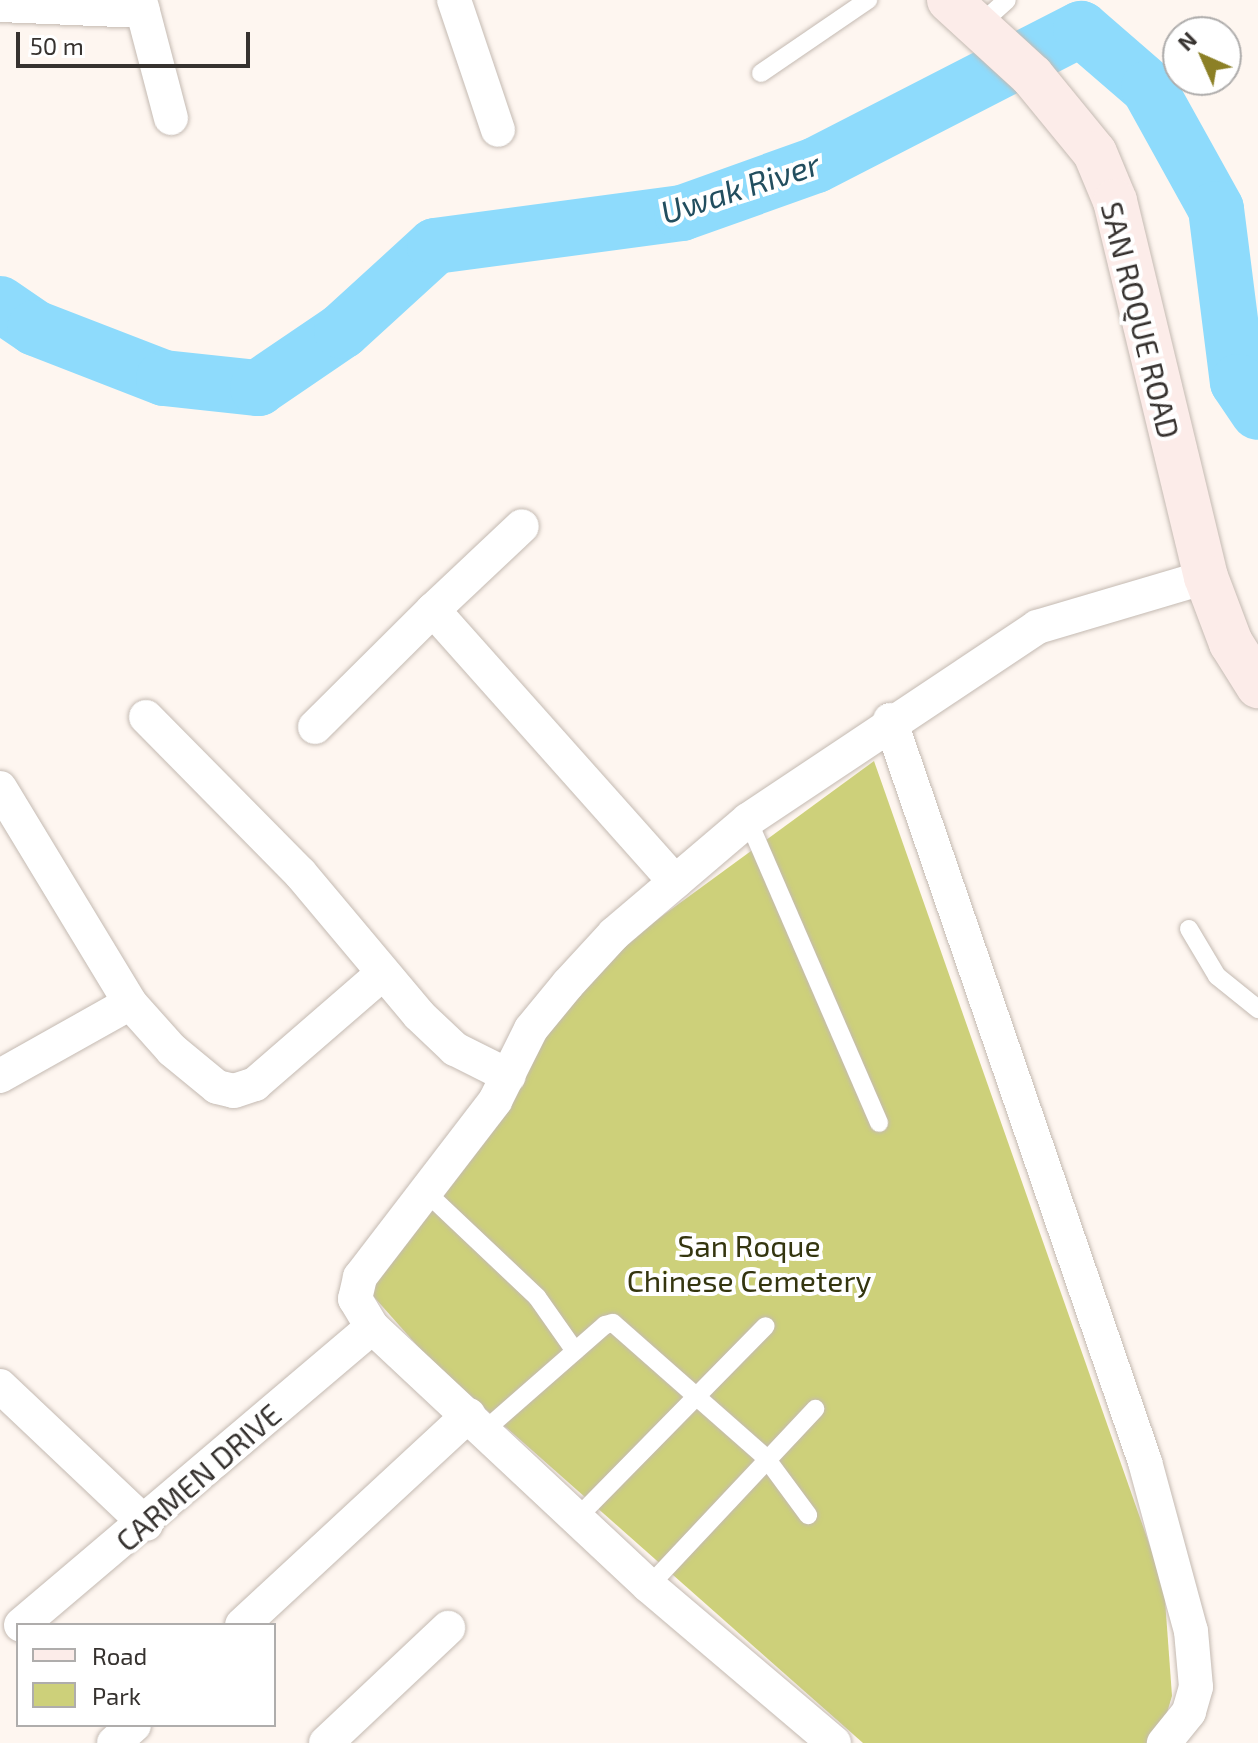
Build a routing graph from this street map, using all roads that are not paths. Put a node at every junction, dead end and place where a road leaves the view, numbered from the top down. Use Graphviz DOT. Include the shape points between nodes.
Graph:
graph roads {
  1 [pos="454,0"];
  2 [pos="868,0"];
  3 [pos="0,5"];
  4 [pos="142,6"];
  5 [pos="981,17"];
  6 [pos="761,73"];
  7 [pos="171,118"];
  8 [pos="498,130"];
  9 [pos="522,526"];
  10 [pos="1206,577"];
  11 [pos="433,610"];
  12 [pos="1258,686"];
  13 [pos="146,717"];
  14 [pos="890,720"];
  15 [pos="315,727"];
  16 [pos="0,788"];
  17 [pos="748,820"];
  18 [pos="675,882"];
  19 [pos="1189,929"];
  20 [pos="383,973"];
  21 [pos="130,1003"];
  22 [pos="1258,1009"];
  23 [pos="0,1076"];
  24 [pos="509,1076"];
  25 [pos="879,1123"];
  26 [pos="426,1192"];
  27 [pos="766,1326"];
  28 [pos="372,1327"];
  29 [pos="575,1351"];
  30 [pos="0,1386"];
  31 [pos="698,1393"];
  32 [pos="815,1409"];
  33 [pos="477,1423"];
  34 [pos="766,1458"];
  35 [pos="808,1515"];
  36 [pos="577,1518"];
  37 [pos="146,1524"];
  38 [pos="649,1586"];
  39 [pos="24,1623"];
  40 [pos="244,1623"];
  41 [pos="448,1628"];
  42 [pos="16,1629"];
  43 [pos="0,1642"];
  44 [pos="132,1727"];
  45 [pos="114,1743"];
  46 [pos="326,1743"];
  47 [pos="834,1743"];
  48 [pos="1164,1743"];
  1 -- 8 [label="street"];
  2 -- 6 [label="lane"];
  3 -- 4 [label="street"];
  4 -- 7 [label="street"];
  5 -- 10 [label="main road, SAN ROQUE ROAD" via="1095,153 1115,201"];
  9 -- 11 [label="street"];
  10 -- 12 [label="main road, SAN ROQUE ROAD" via="1231,643"];
  10 -- 14 [label="street" via="1037,627"];
  11 -- 15 [label="street"];
  11 -- 18 [label="street"];
  13 -- 20 [label="street" via="300,873"];
  14 -- 17 [label="street"];
  14 -- 48 [label="street" via="1145,1462 1191,1631 1196,1687 1189,1712"];
  16 -- 21 [label="street"];
  17 -- 18 [label="street"];
  17 -- 25 [label="lane"];
  18 -- 24 [label="street" via="614,934 568,984 531,1029"];
  19 -- 22 [label="lane" via="1217,976"];
  20 -- 21 [label="street" via="255,1084 234,1091 217,1087 172,1050"];
  20 -- 24 [label="street" via="455,1049"];
  21 -- 23 [label="street"];
  24 -- 26 [label="street"];
  26 -- 28 [label="street" via="360,1277 355,1299"];
  26 -- 29 [label="lane" via="537,1297"];
  27 -- 31 [label="lane"];
  28 -- 33 [label="street"];
  28 -- 37 [label="street, CARMEN DRIVE"];
  29 -- 31 [label="lane" via="613,1323"];
  29 -- 33 [label="lane"];
  30 -- 37 [label="street"];
  31 -- 34 [label="lane"];
  31 -- 36 [label="lane"];
  32 -- 34 [label="lane"];
  33 -- 36 [label="street"];
  33 -- 40 [label="street"];
  34 -- 35 [label="lane"];
  34 -- 38 [label="lane"];
  36 -- 38 [label="street"];
  37 -- 39 [label="street, CARMEN DRIVE"];
  38 -- 47 [label="street"];
  41 -- 46 [label="street"];
  42 -- 43 [label="street, CARMEN DRIVE"];
  44 -- 45 [label="street"];
}
